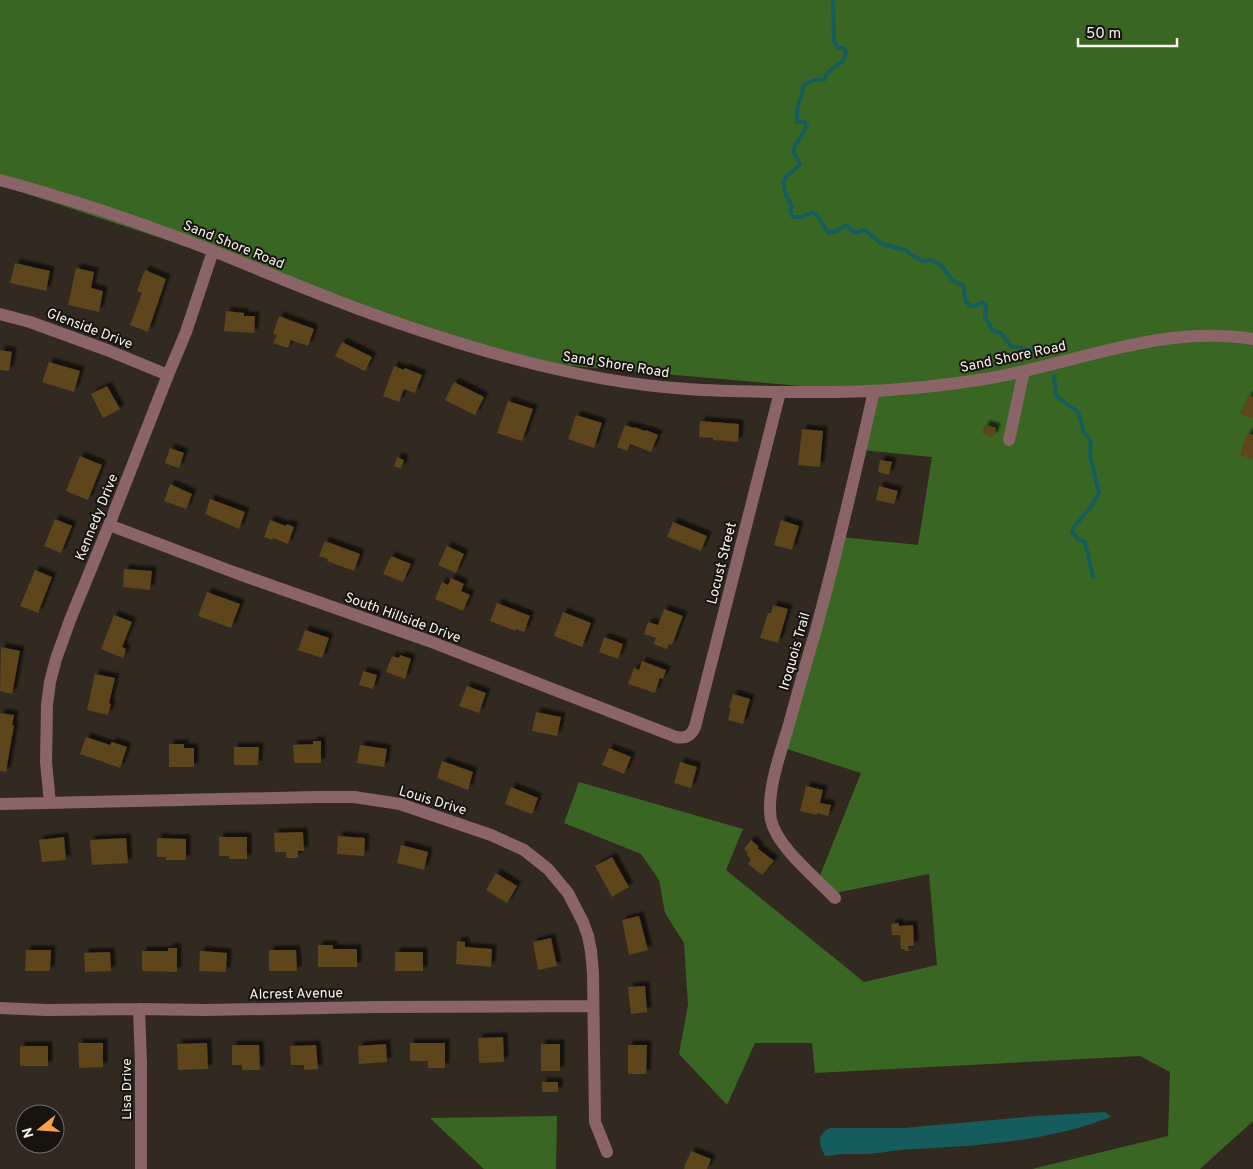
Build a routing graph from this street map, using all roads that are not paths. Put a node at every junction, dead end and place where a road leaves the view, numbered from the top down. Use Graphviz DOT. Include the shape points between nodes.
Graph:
graph roads {
  1 [pos="0,180"];
  2 [pos="213,251"];
  3 [pos="0,314"];
  4 [pos="1253,338"];
  5 [pos="1026,370"];
  6 [pos="168,375"];
  7 [pos="874,391"];
  8 [pos="780,392"];
  9 [pos="1009,440"];
  10 [pos="109,525"];
  11 [pos="686,737"];
  12 [pos="50,803"];
  13 [pos="0,804"];
  14 [pos="835,898"];
  15 [pos="593,1006"];
  16 [pos="0,1008"];
  17 [pos="139,1009"];
  18 [pos="607,1152"];
  19 [pos="141,1169"];
  1 -- 2 [label="street, Sand Shore Road" via="91,207"];
  2 -- 6 [label="street, Kennedy Drive"];
  2 -- 8 [label="street, Sand Shore Road" via="392,321 525,362 649,386 724,392"];
  3 -- 6 [label="street, Glenside Drive" via="30,322"];
  4 -- 5 [label="street, Sand Shore Road" via="1174,337 1126,345"];
  5 -- 7 [label="street, Sand Shore Road" via="947,384"];
  5 -- 9 [label="street"];
  6 -- 10 [label="street, Kennedy Drive"];
  7 -- 8 [label="street, Sand Shore Road"];
  7 -- 14 [label="street, Iroquois Trail" via="843,525 771,791 770,815 777,835 787,850"];
  8 -- 11 [label="street, Locust Street" via="695,727"];
  10 -- 11 [label="street, South Hillside Drive" via="429,641 676,737"];
  10 -- 12 [label="street, Kennedy Drive" via="70,620 50,682 46,743"];
  12 -- 13 [label="street, Louis Drive"];
  12 -- 15 [label="street, Louis Drive" via="354,798 400,804 491,835 536,859 568,893 588,936"];
  15 -- 17 [label="street, Alcrest Avenue"];
  15 -- 18 [label="street, Louis Drive" via="595,1122"];
  16 -- 17 [label="street, Alcrest Avenue"];
  17 -- 19 [label="street, Lisa Drive"];
}
